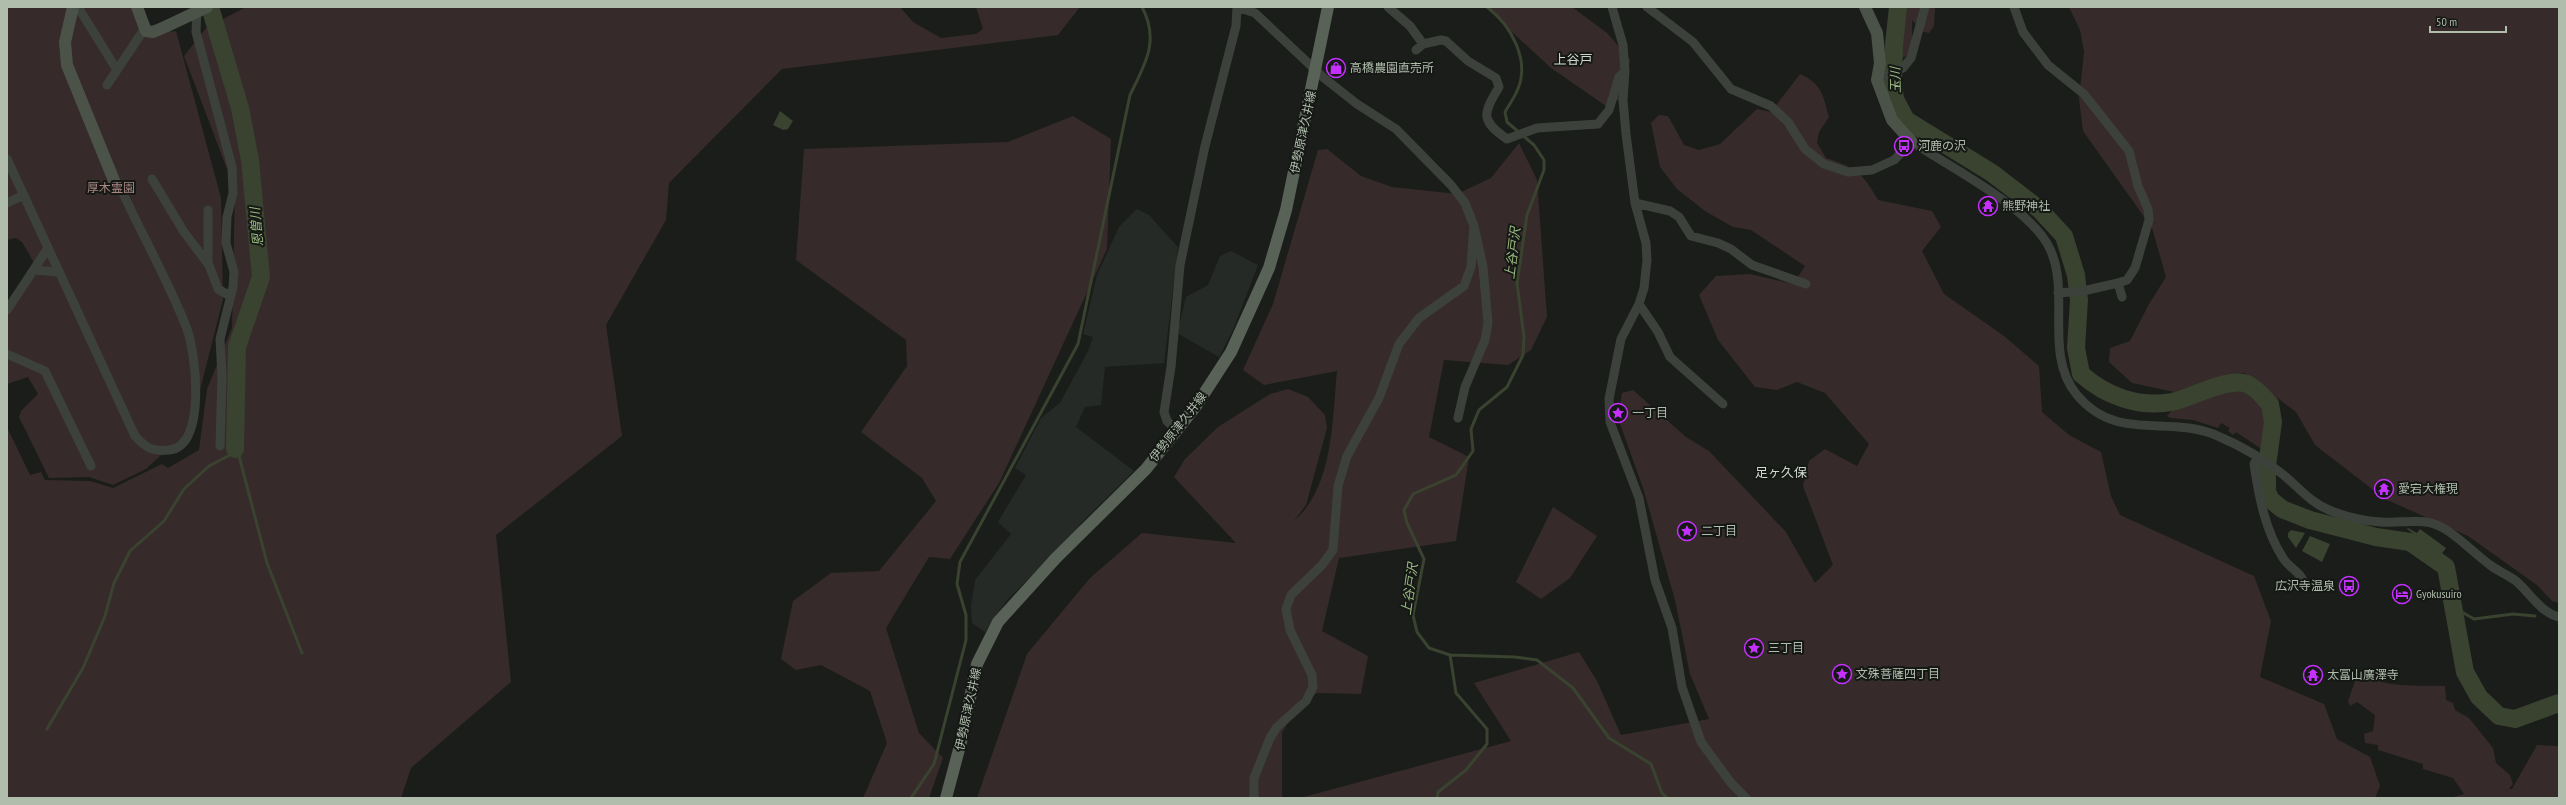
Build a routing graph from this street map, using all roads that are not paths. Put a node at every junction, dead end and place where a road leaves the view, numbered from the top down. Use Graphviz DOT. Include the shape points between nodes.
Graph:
graph roads {
  1 [pos="73,7"];
  2 [pos="78,7"];
  3 [pos="136,7"];
  4 [pos="197,7"];
  5 [pos="207,7"];
  6 [pos="1237,7"];
  7 [pos="1262,7"];
  8 [pos="1328,7"];
  9 [pos="1388,7"];
  10 [pos="1612,7"];
  11 [pos="1647,7"];
  12 [pos="1865,7"];
  13 [pos="1926,7"];
  14 [pos="2014,7"];
  15 [pos="1255,13"];
  16 [pos="145,28"];
  17 [pos="1423,44"];
  18 [pos="1416,50"];
  19 [pos="1316,69"];
  20 [pos="117,70"];
  21 [pos="1625,71"];
  22 [pos="1881,77"];
  23 [pos="108,85"];
  24 [pos="1912,142"];
  25 [pos="7,159"];
  26 [pos="152,179"];
  27 [pos="115,183"];
  28 [pos="24,195"];
  29 [pos="7,203"];
  30 [pos="1635,203"];
  31 [pos="208,210"];
  32 [pos="1474,226"];
  33 [pos="187,227"];
  34 [pos="188,237"];
  35 [pos="48,248"];
  36 [pos="208,263"];
  37 [pos="34,270"];
  38 [pos="59,272"];
  39 [pos="2118,283"];
  40 [pos="1806,284"];
  41 [pos="2058,293"];
  42 [pos="230,296"];
  43 [pos="2122,297"];
  44 [pos="1639,304"];
  45 [pos="7,310"];
  46 [pos="7,354"];
  47 [pos="1723,404"];
  48 [pos="1458,418"];
  49 [pos="1176,431"];
  50 [pos="220,446"];
  51 [pos="2258,459"];
  52 [pos="91,466"];
  53 [pos="2304,583"];
  54 [pos="2559,617"];
  55 [pos="946,798"];
  56 [pos="1254,798"];
  57 [pos="1746,798"];
  1 -- 27 [label="street" via="65,42 67,65"];
  2 -- 20 [label="street"];
  3 -- 16 [label="street"];
  4 -- 42 [label="street" via="196,32 232,167 233,193 227,217 226,243 234,272"];
  5 -- 16 [label="street, bridge" via="154,32 146,31"];
  6 -- 15 [label="street"];
  6 -- 49 [label="street" via="1236,26 1205,146 1180,265 1171,367 1164,412 1167,421"];
  7 -- 15 [label="street"];
  8 -- 19 [label="main road, 伊勢原津久井線"];
  9 -- 17 [label="street" via="1410,26"];
  10 -- 21 [label="street" via="1623,45"];
  11 -- 24 [label="street" via="1693,42 1731,89 1771,106 1788,122 1805,149 1824,164 1848,172 1872,170 1894,160"];
  12 -- 22 [label="street" via="1877,33"];
  13 -- 22 [label="street" via="1910,58 1903,68"];
  14 -- 39 [label="street" via="2022,32 2048,65 2084,94 2129,151 2138,186 2148,209 2149,220 2135,268 2127,280"];
  15 -- 19 [label="street"];
  16 -- 20 [label="street"];
  17 -- 18 [label="street"];
  17 -- 21 [label="street" via="1446,41 1468,61 1496,78 1499,88 1489,104 1487,121 1490,127 1507,139 1537,128 1598,124 1609,110 1619,77"];
  19 -- 32 [label="street" via="1357,104 1386,121 1405,137 1465,203"];
  19 -- 49 [label="main road, 伊勢原津久井線" via="1286,210 1269,268 1231,352 1196,406"];
  20 -- 23 [label="street"];
  21 -- 30 [label="street" via="1622,100"];
  22 -- 24 [label="street" via="1892,120"];
  24 -- 41 [label="street" via="2024,215 2035,226 2050,249 2055,264"];
  25 -- 28 [label="street"];
  26 -- 34 [label="street"];
  27 -- 38 [label="street" via="122,191 187,330 196,388 190,434 181,446 158,451 145,447 135,436"];
  28 -- 29 [label="street"];
  28 -- 35 [label="street"];
  30 -- 40 [label="street" via="1670,211 1679,217 1691,236 1718,243 1731,249 1752,265"];
  30 -- 44 [label="street" via="1646,243 1647,260 1644,288"];
  31 -- 36 [label="street"];
  32 -- 48 [label="street" via="1483,267 1488,323 1485,340 1465,387"];
  32 -- 56 [label="street" via="1471,267 1464,286 1419,318 1399,344 1379,398 1347,456 1338,486 1333,550 1322,565 1290,596 1286,609 1290,630 1312,675 1313,687 1306,701 1277,727 1270,738 1254,778"];
  33 -- 34 [label="street"];
  34 -- 36 [label="street"];
  35 -- 37 [label="street"];
  35 -- 38 [label="street"];
  36 -- 42 [label="street" via="218,290"];
  37 -- 38 [label="street"];
  37 -- 45 [label="street"];
  39 -- 41 [label="street"];
  39 -- 43 [label="street"];
  41 -- 51 [label="street" via="2061,361 2068,382 2088,407 2112,422 2188,427 2206,432 2224,438"];
  42 -- 50 [label="street" via="220,339"];
  44 -- 47 [label="street" via="1658,332 1670,357"];
  44 -- 57 [label="street" via="1621,339 1609,399 1610,422 1639,498 1655,580 1672,628 1682,687 1701,742 1731,783"];
  46 -- 52 [label="street" via="45,370"];
  49 -- 55 [label="main road, 伊勢原津久井線" via="1140,474 1056,558 998,622 977,664"];
  51 -- 53 [label="street" via="2254,464 2265,518 2283,558 2302,577"];
  51 -- 54 [label="street" via="2281,473 2311,501 2344,516 2380,522 2423,520 2445,529 2492,566 2510,576 2548,614"];
}
